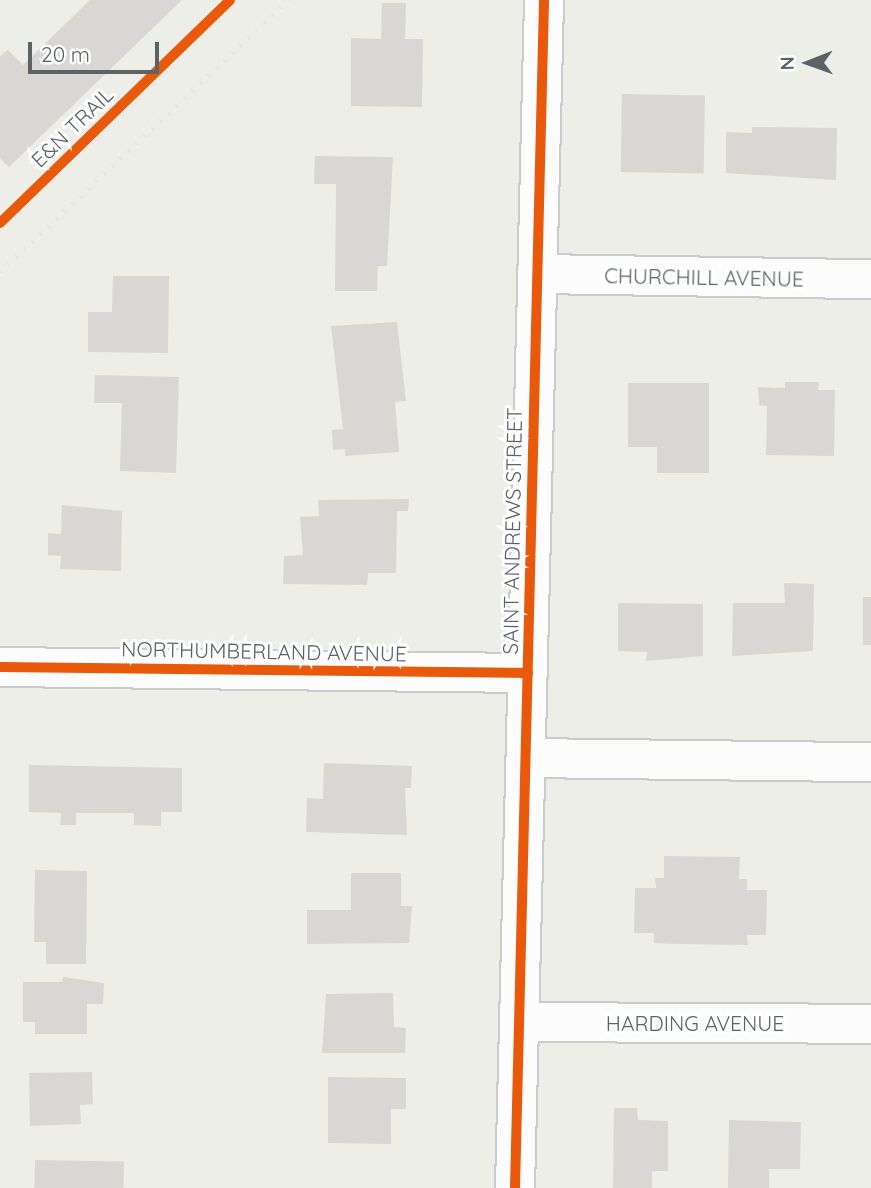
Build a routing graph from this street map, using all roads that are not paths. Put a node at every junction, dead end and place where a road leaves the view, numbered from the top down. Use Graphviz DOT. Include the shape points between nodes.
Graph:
graph roads {
  1 [pos="544,0"];
  2 [pos="538,274"];
  3 [pos="871,279"];
  4 [pos="0,667"];
  5 [pos="528,673"];
  6 [pos="526,758"];
  7 [pos="871,762"];
  8 [pos="519,1022"];
  9 [pos="871,1024"];
  10 [pos="515,1188"];
  1 -- 2 [label="street, SAINT ANDREWS STREET"];
  2 -- 3 [label="street, CHURCHILL AVENUE"];
  2 -- 5 [label="street, SAINT ANDREWS STREET"];
  4 -- 5 [label="street, NORTHUMBERLAND AVENUE"];
  5 -- 6 [label="street, SAINT ANDREWS STREET"];
  6 -- 7 [label="street"];
  6 -- 8 [label="street, SAINT ANDREWS STREET"];
  8 -- 9 [label="street, HARDING AVENUE"];
  8 -- 10 [label="street, SAINT ANDREWS STREET"];
}
